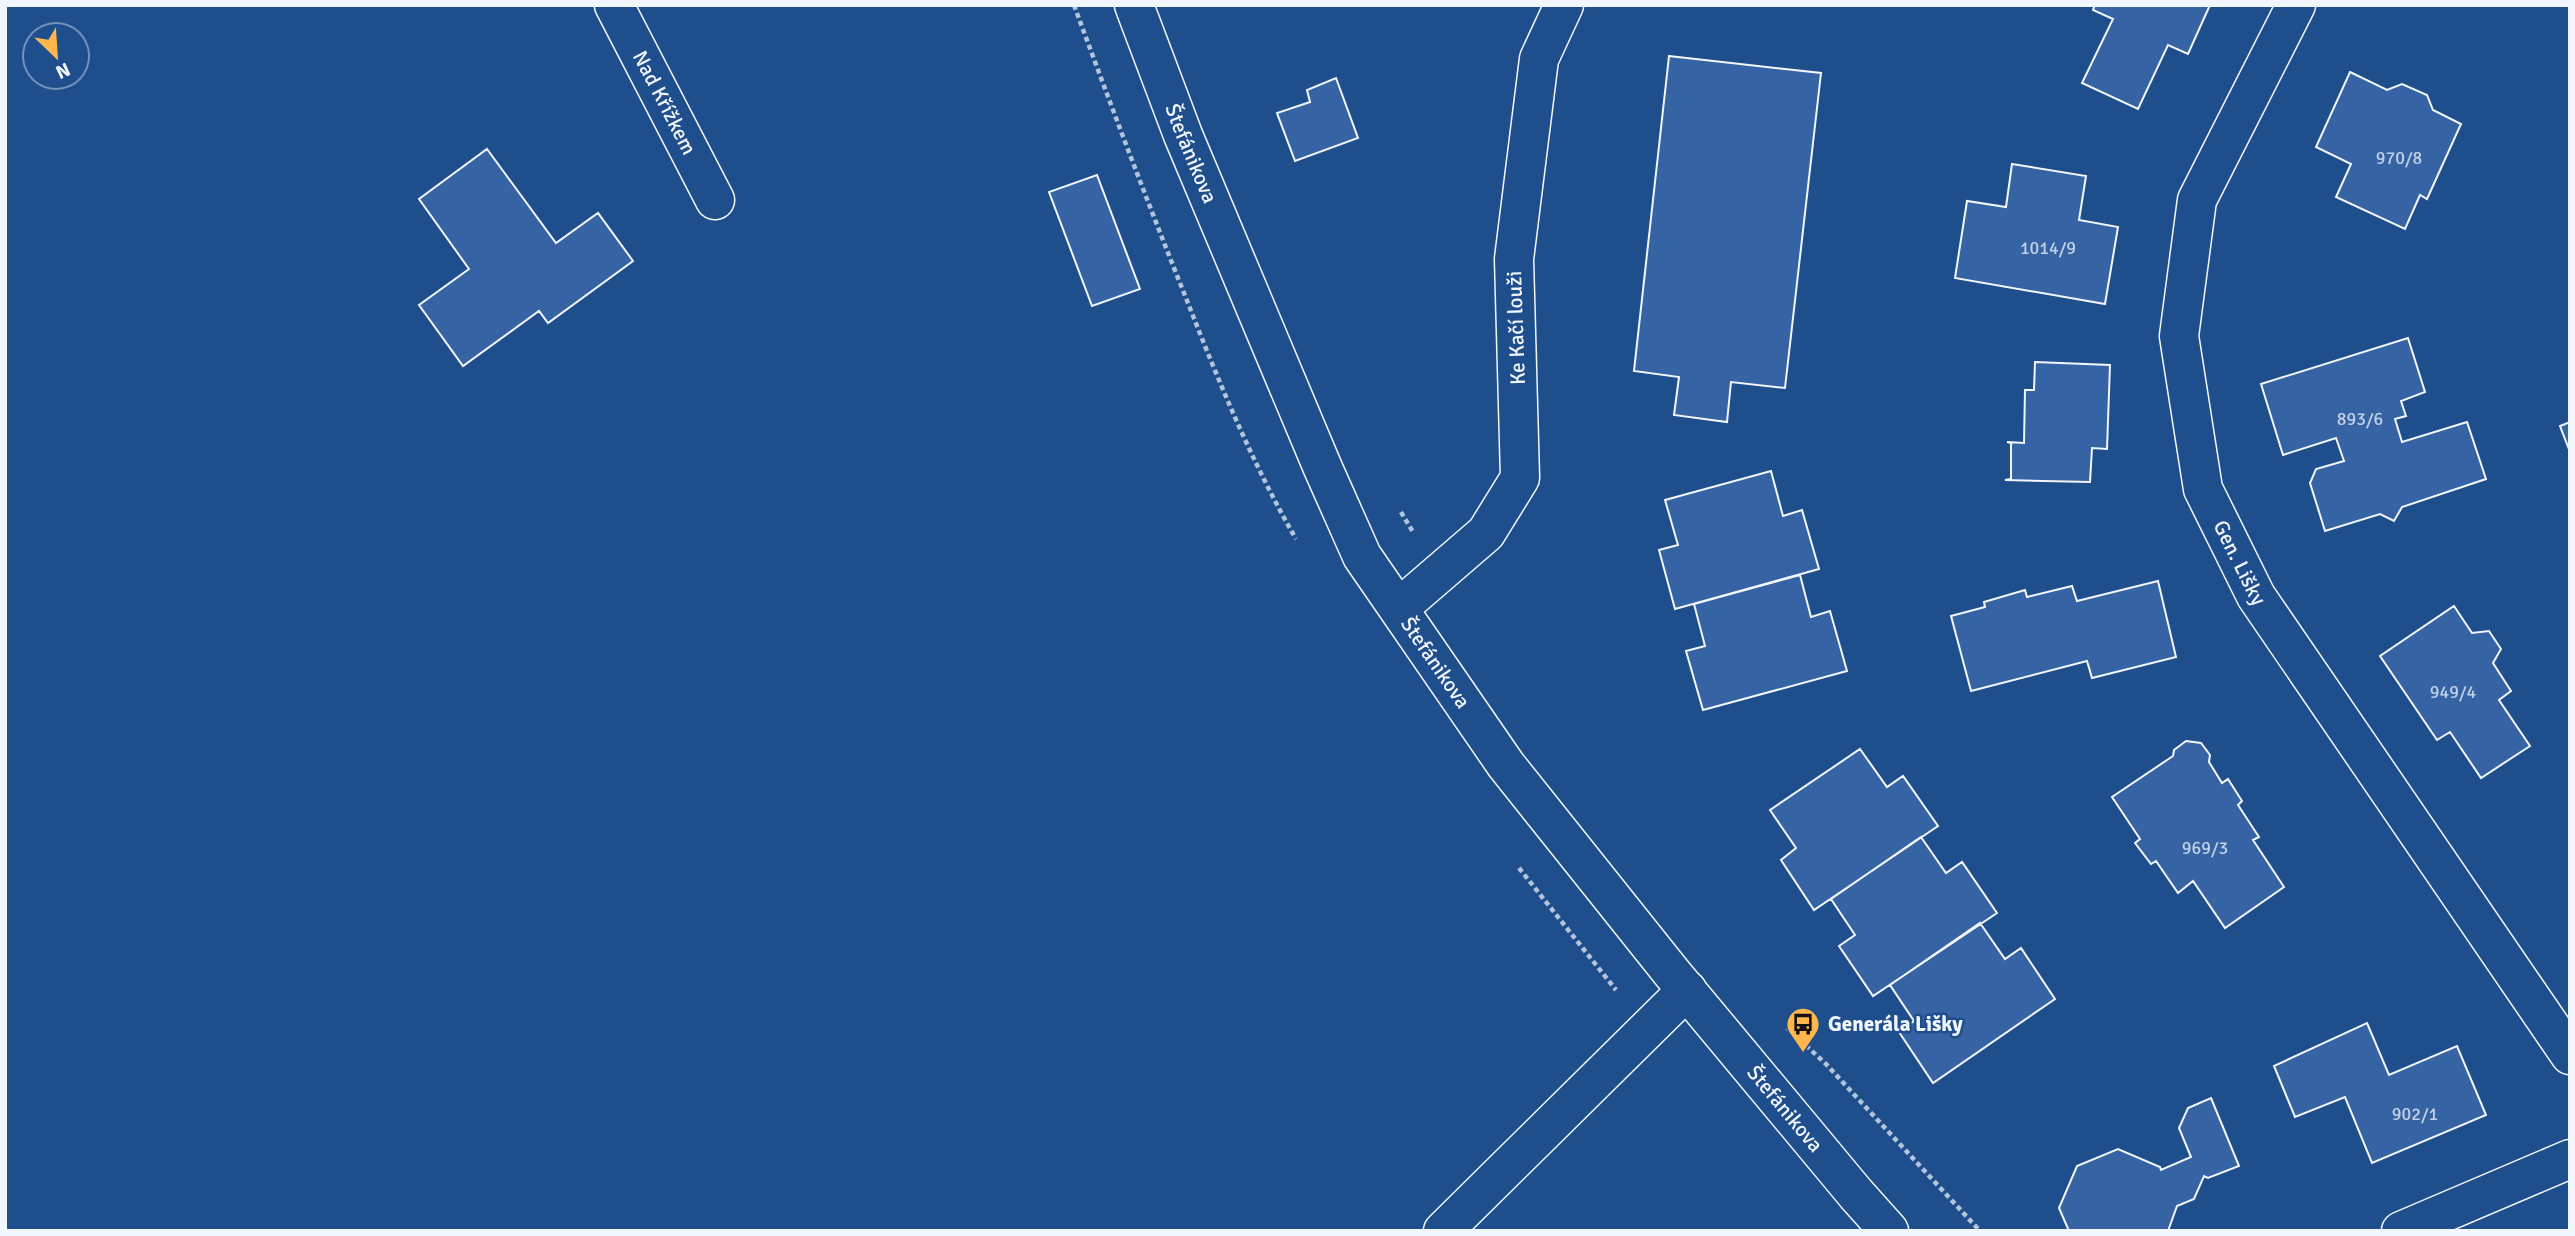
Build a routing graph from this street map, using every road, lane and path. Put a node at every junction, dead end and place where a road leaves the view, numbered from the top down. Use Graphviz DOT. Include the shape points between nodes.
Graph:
graph roads {
  1 [pos="614,5"];
  2 [pos="1134,5"];
  3 [pos="1564,5"];
  4 [pos="2296,5"];
  5 [pos="715,200"];
  6 [pos="1393,502"];
  7 [pos="1438,575"];
  8 [pos="1399,608"];
  9 [pos="1687,990"];
  10 [pos="1777,1018"];
  11 [pos="2570,1055"];
  12 [pos="2570,1160"];
  13 [pos="1443,1231"];
  14 [pos="1889,1231"];
  15 [pos="1980,1231"];
  16 [pos="2401,1231"];
  1 -- 5 [label="street, Nad Křížkem"];
  2 -- 8 [label="street, Štefánikova" via="1183,135 1327,477 1362,556"];
  3 -- 7 [label="street, Ke Kačí louži" via="1539,59 1514,259 1520,478 1486,533"];
  4 -- 11 [label="street, Gen. Lišky" via="2197,200 2179,336 2203,489 2256,596"];
  6 -- 7 [label="path"];
  7 -- 8 [label="street, Ke Kačí louži"];
  8 -- 9 [label="street, Štefánikova" via="1506,765"];
  9 -- 13 [label="street"];
  9 -- 14 [label="street, Štefánikova"];
  10 -- 15 [label="path" via="1826,1064"];
  12 -- 16 [label="street"];
}
